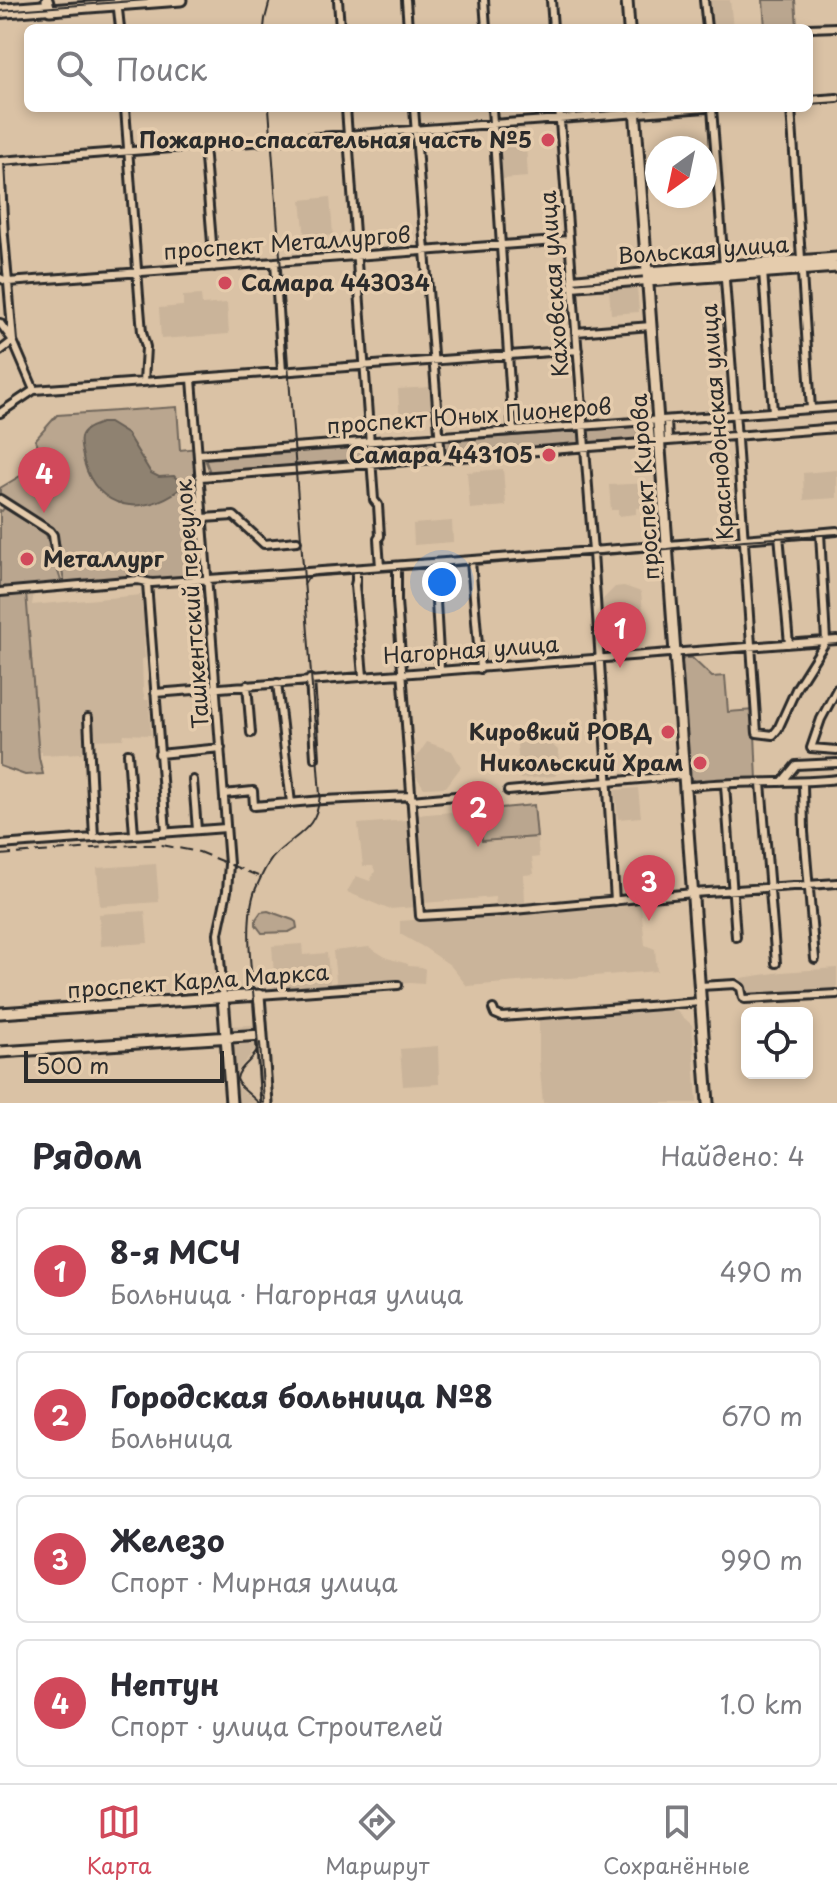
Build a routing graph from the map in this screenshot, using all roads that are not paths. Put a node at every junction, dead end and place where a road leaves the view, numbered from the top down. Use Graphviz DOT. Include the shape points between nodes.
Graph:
graph roads {
  1 [pos="100,0"];
  2 [pos="181,0"];
  3 [pos="338,0"];
  4 [pos="406,0"];
  5 [pos="484,0"];
  6 [pos="551,0"];
  7 [pos="627,0"];
  8 [pos="704,0"];
  9 [pos="163,1"];
  10 [pos="118,2"];
  11 [pos="49,4"];
  12 [pos="0,11"];
  13 [pos="120,24"];
  14 [pos="340,24"];
  15 [pos="408,24"];
  16 [pos="486,24"];
  17 [pos="553,24"];
  18 [pos="629,24"];
  19 [pos="707,24"];
  20 [pos="837,27"];
  21 [pos="813,28"];
  22 [pos="837,98"];
  23 [pos="813,100"];
  24 [pos="125,112"];
  25 [pos="346,112"];
  26 [pos="414,112"];
  27 [pos="492,112"];
  28 [pos="559,112"];
  29 [pos="626,112"];
  30 [pos="635,112"];
  31 [pos="712,112"];
  32 [pos="791,112"];
  33 [pos="560,119"];
  34 [pos="493,124"];
  35 [pos="416,130"];
  36 [pos="348,135"];
  37 [pos="204,146"];
  38 [pos="128,151"];
  39 [pos="0,162"];
  40 [pos="2,210"];
  41 [pos="569,240"];
  42 [pos="502,245"];
  43 [pos="426,251"];
  44 [pos="357,256"];
  45 [pos="837,258"];
  46 [pos="275,262"];
  47 [pos="801,265"];
  48 [pos="214,267"];
  49 [pos="837,267"];
  50 [pos="763,268"];
  51 [pos="724,271"];
  52 [pos="137,272"];
  53 [pos="837,275"];
  54 [pos="647,276"];
  55 [pos="0,278"];
  56 [pos="8,282"];
  57 [pos="572,283"];
  58 [pos="0,288"];
  59 [pos="0,323"];
  60 [pos="651,326"];
  61 [pos="576,332"];
  62 [pos="13,341"];
  63 [pos="578,350"];
  64 [pos="0,351"];
  65 [pos="509,355"];
  66 [pos="434,361"];
  67 [pos="365,366"];
  68 [pos="282,372"];
  69 [pos="192,379"];
  70 [pos="144,382"];
  71 [pos="34,390"];
  72 [pos="837,407"];
  73 [pos="811,409"];
  74 [pos="773,412"];
  75 [pos="0,413"];
  76 [pos="736,415"];
  77 [pos="658,420"];
  78 [pos="583,426"];
  79 [pos="837,428"];
  80 [pos="513,431"];
  81 [pos="737,435"];
  82 [pos="439,436"];
  83 [pos="660,441"];
  84 [pos="371,442"];
  85 [pos="585,447"];
  86 [pos="199,454"];
  87 [pos="441,458"];
  88 [pos="373,463"];
  89 [pos="201,477"];
  90 [pos="0,499"];
  91 [pos="203,518"];
  92 [pos="837,531"];
  93 [pos="820,533"];
  94 [pos="779,535"];
  95 [pos="744,538"];
  96 [pos="297,541"];
  97 [pos="667,545"];
  98 [pos="593,552"];
  99 [pos="56,558"];
  100 [pos="471,561"];
  101 [pos="436,563"];
  102 [pos="397,566"];
  103 [pos="380,567"];
  104 [pos="356,569"];
  105 [pos="207,580"];
  106 [pos="147,583"];
  107 [pos="0,592"];
  108 [pos="837,640"];
  109 [pos="826,641"];
  110 [pos="789,644"];
  111 [pos="752,646"];
  112 [pos="675,652"];
  113 [pos="600,658"];
  114 [pos="480,669"];
  115 [pos="440,671"];
  116 [pos="402,674"];
  117 [pos="363,676"];
  118 [pos="310,679"];
  119 [pos="277,683"];
  120 [pos="247,685"];
  121 [pos="216,687"];
  122 [pos="837,689"];
  123 [pos="155,693"];
  124 [pos="88,718"];
  125 [pos="251,733"];
  126 [pos="221,748"];
  127 [pos="837,750"];
  128 [pos="128,753"];
  129 [pos="159,754"];
  130 [pos="315,758"];
  131 [pos="837,763"];
  132 [pos="684,775"];
  133 [pos="837,779"];
  134 [pos="193,780"];
  135 [pos="607,782"];
  136 [pos="782,782"];
  137 [pos="761,783"];
  138 [pos="803,783"];
  139 [pos="725,785"];
  140 [pos="685,787"];
  141 [pos="508,791"];
  142 [pos="224,794"];
  143 [pos="467,795"];
  144 [pos="411,798"];
  145 [pos="291,803"];
  146 [pos="226,827"];
  147 [pos="197,830"];
  148 [pos="166,832"];
  149 [pos="134,834"];
  150 [pos="94,837"];
  151 [pos="0,845"];
  152 [pos="837,883"];
  153 [pos="809,885"];
  154 [pos="770,888"];
  155 [pos="733,891"];
  156 [pos="693,893"];
  157 [pos="615,901"];
  158 [pos="736,937"];
  159 [pos="815,959"];
  160 [pos="776,963"];
  161 [pos="398,985"];
  162 [pos="700,986"];
  163 [pos="837,994"];
  164 [pos="259,995"];
  165 [pos="223,997"];
  166 [pos="701,1002"];
  167 [pos="493,1009"];
  168 [pos="0,1013"];
  169 [pos="262,1035"];
  170 [pos="226,1037"];
  171 [pos="0,1052"];
  172 [pos="231,1103"];
  173 [pos="267,1103"];
  174 [pos="708,1103"];
  1 -- 11 [label="main road"];
  2 -- 9 [label="main road"];
  3 -- 14 [label="street"];
  4 -- 15 [label="street"];
  5 -- 16 [label="street"];
  6 -- 17 [label="street"];
  7 -- 18 [label="main road"];
  8 -- 19 [label="street"];
  9 -- 10 [label="main road"];
  10 -- 11 [label="main road"];
  10 -- 13 [label="street"];
  11 -- 12 [label="street"];
  20 -- 21 [label="street"];
  22 -- 23 [label="street"];
  24 -- 38 [label="street"];
  25 -- 36 [label="street"];
  26 -- 35 [label="street"];
  27 -- 34 [label="street"];
  28 -- 33 [label="street, Каховская улица"];
  29 -- 33 [label="street"];
  30 -- 54 [label="main road, проспект Кирова"];
  31 -- 51 [label="street, Краснодонская улица"];
  32 -- 47 [label="street"];
  33 -- 34 [label="street"];
  33 -- 41 [label="street, Каховская улица"];
  34 -- 35 [label="street"];
  34 -- 42 [label="street"];
  35 -- 36 [label="street"];
  35 -- 43 [label="street"];
  36 -- 37 [label="street"];
  36 -- 44 [label="street"];
  37 -- 38 [label="street"];
  37 -- 48 [label="street"];
  38 -- 39 [label="street"];
  38 -- 52 [label="street"];
  39 -- 40 [label="street"];
  40 -- 56 [label="street"];
  41 -- 42 [label="street, проспект Металлургов"];
  41 -- 57 [label="street, Каховская улица"];
  42 -- 43 [label="street, проспект Металлургов"];
  42 -- 65 [label="street"];
  43 -- 44 [label="street, проспект Металлургов"];
  43 -- 66 [label="street"];
  44 -- 46 [label="street, проспект Металлургов"];
  44 -- 67 [label="street"];
  45 -- 47 [label="main road, Вольская улица"];
  46 -- 48 [label="street, проспект Металлургов"];
  46 -- 68 [label="street"];
  47 -- 49 [label="main road, Вольская улица"];
  47 -- 50 [label="main road, Вольская улица"];
  47 -- 73 [label="street"];
  48 -- 52 [label="street, проспект Металлургов"];
  49 -- 53 [label="street"];
  50 -- 51 [label="main road, Вольская улица"];
  50 -- 74 [label="street"];
  51 -- 54 [label="main road, Вольская улица"];
  51 -- 76 [label="street, Краснодонская улица"];
  52 -- 56 [label="street, проспект Металлургов"];
  52 -- 70 [label="street" via="146,347"];
  54 -- 57 [label="street, Вольская улица"];
  54 -- 60 [label="main road, проспект Кирова"];
  55 -- 56 [label="street"];
  56 -- 58 [label="street"];
  56 -- 62 [label="street"];
  57 -- 61 [label="street, Каховская улица"];
  59 -- 62 [label="street"];
  60 -- 61 [label="street"];
  60 -- 77 [label="main road, проспект Кирова"];
  61 -- 63 [label="street, Каховская улица"];
  62 -- 64 [label="street"];
  62 -- 71 [label="street"];
  63 -- 65 [label="street"];
  63 -- 78 [label="street, Каховская улица"];
  65 -- 66 [label="street"];
  65 -- 80 [label="street"];
  66 -- 67 [label="street"];
  66 -- 82 [label="street"];
  67 -- 68 [label="street"];
  67 -- 84 [label="street"];
  68 -- 69 [label="street"];
  69 -- 70 [label="street"];
  69 -- 86 [label="street, Ташкентский переулок"];
  70 -- 71 [label="street"];
  71 -- 75 [label="street"];
  72 -- 73 [label="street, проспект Юных Пионеров"];
  73 -- 74 [label="street, проспект Юных Пионеров"];
  74 -- 76 [label="street, проспект Юных Пионеров"];
  76 -- 77 [label="street, проспект Юных Пионеров"];
  76 -- 81 [label="street, Краснодонская улица"];
  77 -- 78 [label="street, проспект Юных Пионеров"];
  77 -- 83 [label="main road, проспект Кирова"];
  78 -- 80 [label="street, проспект Юных Пионеров"];
  78 -- 85 [label="street, Каховская улица"];
  79 -- 81 [label="street, проспект Юных Пионеров"];
  80 -- 82 [label="street, проспект Юных Пионеров"];
  81 -- 83 [label="street, проспект Юных Пионеров"];
  81 -- 95 [label="street, Краснодонская улица"];
  82 -- 84 [label="street, проспект Юных Пионеров"];
  82 -- 87 [label="street"];
  83 -- 85 [label="street, проспект Юных Пионеров"];
  83 -- 97 [label="main road, проспект Кирова"];
  84 -- 86 [label="street, проспект Юных Пионеров"];
  84 -- 88 [label="street"];
  85 -- 87 [label="street, проспект Юных Пионеров"];
  85 -- 98 [label="street, Каховская улица"];
  86 -- 89 [label="street, Ташкентский переулок"];
  87 -- 88 [label="street, проспект Юных Пионеров"];
  88 -- 89 [label="street, проспект Юных Пионеров"];
  88 -- 103 [label="street"];
  89 -- 91 [label="street, Ташкентский переулок"];
  90 -- 99 [label="street" via="50,531"];
  91 -- 96 [label="street" via="234,516 264,544"];
  91 -- 105 [label="street, Ташкентский переулок"];
  92 -- 93 [label="street"];
  93 -- 94 [label="street"];
  93 -- 109 [label="street"];
  94 -- 95 [label="street"];
  94 -- 110 [label="street"];
  95 -- 97 [label="street"];
  95 -- 111 [label="street, Краснодонская улица"];
  97 -- 98 [label="street"];
  97 -- 112 [label="main road, проспект Кирова"];
  98 -- 100 [label="street"];
  98 -- 113 [label="street, Каховская улица"];
  100 -- 101 [label="street"];
  100 -- 114 [label="street"];
  101 -- 102 [label="street"];
  101 -- 115 [label="street"];
  102 -- 103 [label="street"];
  102 -- 116 [label="street"];
  103 -- 104 [label="street"];
  104 -- 105 [label="street"];
  104 -- 117 [label="street"];
  105 -- 106 [label="street"];
  105 -- 121 [label="street, Ташкентский переулок"];
  106 -- 107 [label="street"];
  106 -- 123 [label="street"];
  108 -- 109 [label="street, Нагорная улица"];
  109 -- 110 [label="street, Нагорная улица"];
  109 -- 111 [label="street, Краснодонская улица" via="773,735 757,733"];
  110 -- 111 [label="street, Нагорная улица"];
  111 -- 112 [label="street, Нагорная улица"];
  112 -- 113 [label="street, Нагорная улица"];
  112 -- 132 [label="main road, проспект Кирова"];
  113 -- 114 [label="street, Нагорная улица"];
  113 -- 135 [label="street, Каховская улица"];
  114 -- 115 [label="street, Нагорная улица"];
  115 -- 116 [label="street, Нагорная улица"];
  116 -- 117 [label="street, Нагорная улица"];
  116 -- 144 [label="street"];
  117 -- 118 [label="street, Нагорная улица"];
  118 -- 119 [label="street, Нагорная улица"];
  118 -- 130 [label="street"];
  119 -- 120 [label="street, Нагорная улица"];
  119 -- 145 [label="street"];
  120 -- 121 [label="street, Нагорная улица"];
  120 -- 125 [label="street"];
  121 -- 123 [label="street, Нагорная улица"];
  121 -- 126 [label="street, Ташкентский переулок"];
  122 -- 127 [label="street" via="811,748"];
  123 -- 129 [label="street"];
  124 -- 150 [label="street"];
  126 -- 129 [label="street"];
  126 -- 142 [label="street, Ташкентский переулок"];
  128 -- 149 [label="street"];
  129 -- 148 [label="street"];
  131 -- 136 [label="street" via="796,765"];
  132 -- 135 [label="street"];
  132 -- 140 [label="main road, проспект Кирова"];
  133 -- 138 [label="street"];
  134 -- 147 [label="street"];
  135 -- 141 [label="street"];
  135 -- 157 [label="street, Каховская улица"];
  136 -- 137 [label="street"];
  136 -- 138 [label="street"];
  137 -- 139 [label="street"];
  137 -- 154 [label="street"];
  138 -- 153 [label="street"];
  139 -- 140 [label="street"];
  139 -- 155 [label="street"];
  140 -- 156 [label="main road, проспект Кирова"];
  142 -- 145 [label="street" via="253,791 254,806"];
  142 -- 146 [label="street, Ташкентский переулок"];
  143 -- 144 [label="street"];
  144 -- 145 [label="street"];
  144 -- 157 [label="street" via="420,916"];
  146 -- 147 [label="street"];
  146 -- 165 [label="street, Ташкентский переулок" via="230,873 218,933"];
  147 -- 148 [label="street"];
  148 -- 149 [label="street"];
  149 -- 150 [label="street"];
  150 -- 151 [label="street"];
  152 -- 153 [label="street"];
  153 -- 154 [label="street"];
  153 -- 159 [label="street"];
  154 -- 155 [label="street"];
  154 -- 160 [label="street"];
  155 -- 156 [label="street"];
  155 -- 158 [label="street"];
  156 -- 157 [label="street"];
  156 -- 162 [label="main road, проспект Кирова"];
  161 -- 164 [label="street, проспект Карла Маркса"];
  162 -- 163 [label="street" via="735,984 745,999"];
  162 -- 166 [label="main road, проспект Кирова"];
  164 -- 165 [label="main road, проспект Карла Маркса"];
  164 -- 169 [label="main road"];
  165 -- 168 [label="main road, проспект Карла Маркса"];
  165 -- 170 [label="main road"];
  166 -- 167 [label="street" via="502,1017"];
  166 -- 174 [label="main road, проспект Кирова"];
  169 -- 170 [label="main road"];
  169 -- 173 [label="main road"];
  170 -- 171 [label="main road"];
  170 -- 172 [label="main road"];
}
